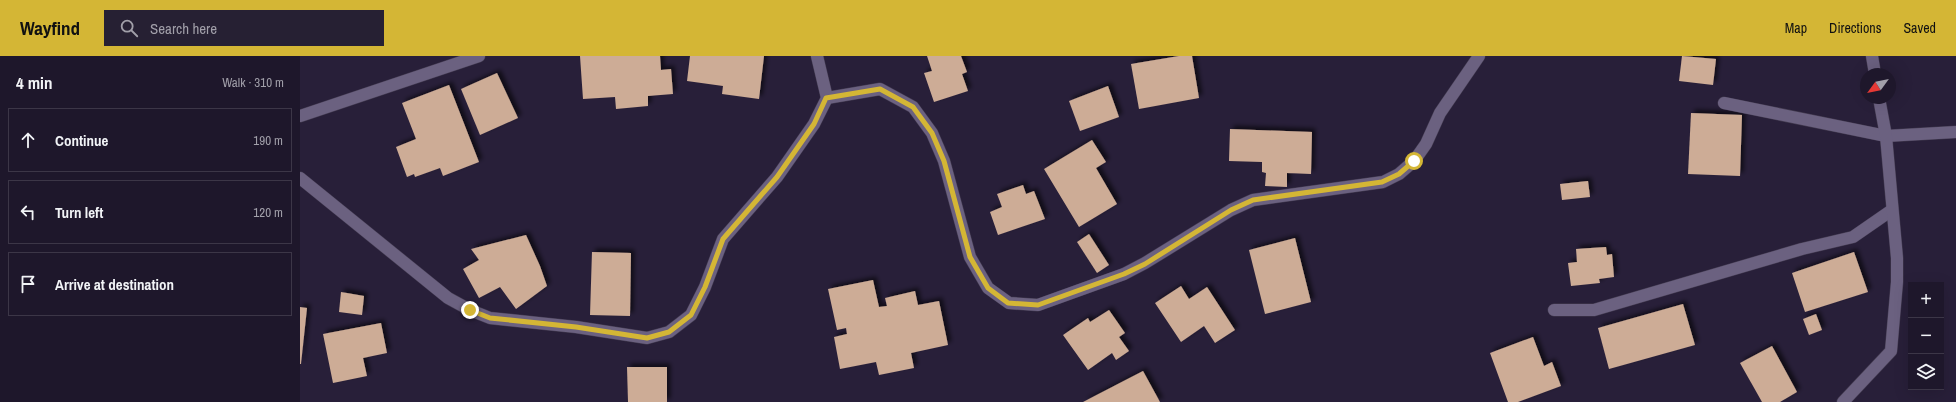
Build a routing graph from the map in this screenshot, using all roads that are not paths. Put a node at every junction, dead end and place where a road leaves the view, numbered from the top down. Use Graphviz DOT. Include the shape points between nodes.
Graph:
graph roads {
  1 [pos="479,56"];
  2 [pos="817,56"];
  3 [pos="1479,56"];
  4 [pos="1872,56"];
  5 [pos="1874,68"];
  6 [pos="826,98"];
  7 [pos="1724,103"];
  8 [pos="1880,104"];
  9 [pos="300,116"];
  10 [pos="1956,132"];
  11 [pos="1886,136"];
  12 [pos="300,178"];
  13 [pos="1892,210"];
  14 [pos="1554,310"];
  15 [pos="1843,402"];
  1 -- 9 [label="street"];
  2 -- 6 [label="street"];
  3 -- 6 [label="street" via="1440,113 1426,144 1414,161 1399,174 1382,182 1253,200 1231,210 1145,264 1038,305 1008,303 988,288 970,257 944,161 932,133 913,107 880,89"];
  4 -- 5 [label="street"];
  6 -- 12 [label="street" via="814,124 777,177 723,239 705,287 691,315 669,332 647,338 490,318 470,310 448,298"];
  7 -- 11 [label="street"];
  8 -- 11 [label="street"];
  10 -- 11 [label="street"];
  11 -- 13 [label="street"];
  13 -- 14 [label="street" via="1853,237 1802,249 1594,310"];
  13 -- 15 [label="street" via="1897,282 1891,351"];
}
